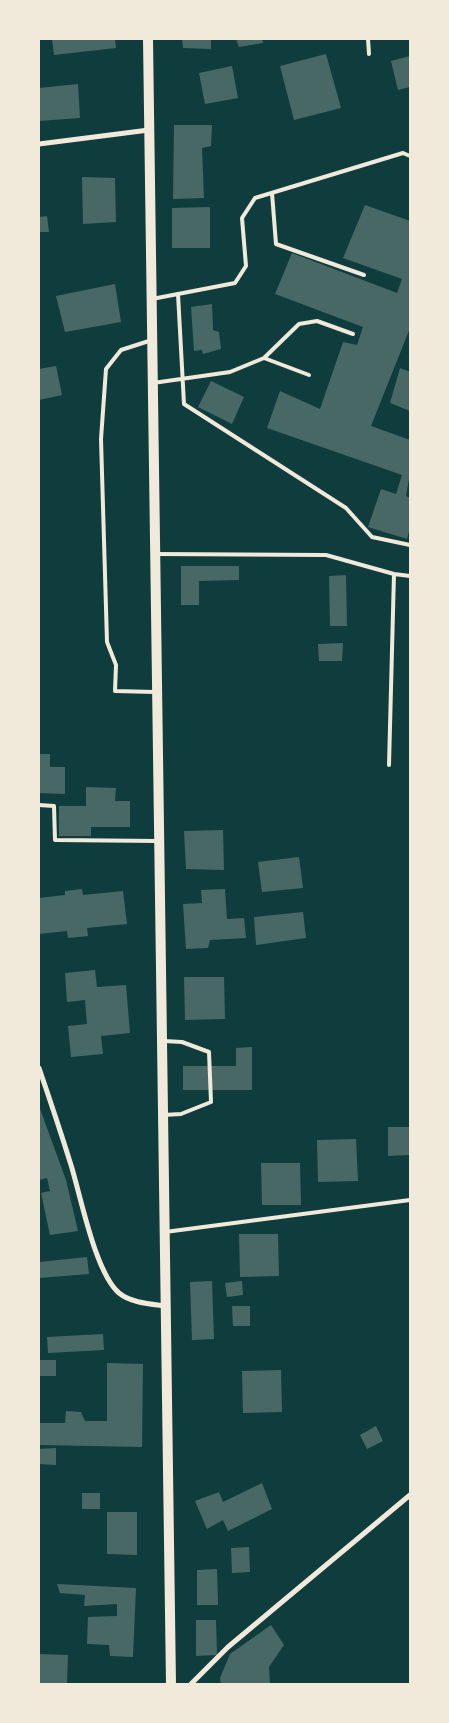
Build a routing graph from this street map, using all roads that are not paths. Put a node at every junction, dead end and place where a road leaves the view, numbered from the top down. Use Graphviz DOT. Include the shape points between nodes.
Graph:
graph roads {
  1 [pos="148,39"];
  2 [pos="368,39"];
  3 [pos="369,54"];
  4 [pos="149,130"];
  5 [pos="39,144"];
  6 [pos="410,156"];
  7 [pos="272,193"];
  8 [pos="364,275"];
  9 [pos="178,294"];
  10 [pos="152,299"];
  11 [pos="353,334"];
  12 [pos="152,340"];
  13 [pos="264,358"];
  14 [pos="309,375"];
  15 [pos="182,378"];
  16 [pos="153,383"];
  17 [pos="410,545"];
  18 [pos="155,554"];
  19 [pos="394,574"];
  20 [pos="410,576"];
  21 [pos="157,692"];
  22 [pos="388,765"];
  23 [pos="39,805"];
  24 [pos="159,841"];
  25 [pos="162,1041"];
  26 [pos="39,1068"];
  27 [pos="163,1116"];
  28 [pos="410,1200"];
  29 [pos="165,1232"];
  30 [pos="166,1306"];
  31 [pos="410,1495"];
  32 [pos="171,1684"];
  33 [pos="191,1684"];
  1 -- 4 [label="main road"];
  2 -- 3 [label="lane"];
  4 -- 5 [label="street"];
  4 -- 10 [label="main road"];
  6 -- 7 [label="lane" via="404,153"];
  7 -- 8 [label="lane" via="276,244"];
  7 -- 9 [label="lane" via="255,198 242,218 246,266 235,283"];
  9 -- 10 [label="lane"];
  9 -- 15 [label="lane"];
  10 -- 12 [label="main road"];
  11 -- 13 [label="lane" via="317,321 299,324"];
  12 -- 16 [label="main road"];
  12 -- 21 [label="lane" via="120,350 106,369 101,439 107,642 116,665 115,691"];
  13 -- 14 [label="lane"];
  13 -- 15 [label="lane" via="230,372"];
  15 -- 16 [label="lane"];
  15 -- 17 [label="lane" via="184,404 346,508 372,537"];
  16 -- 18 [label="main road"];
  18 -- 19 [label="lane" via="326,555"];
  18 -- 21 [label="main road"];
  19 -- 20 [label="lane"];
  19 -- 22 [label="lane"];
  21 -- 24 [label="main road"];
  23 -- 24 [label="lane" via="54,806 55,840"];
  24 -- 25 [label="main road"];
  25 -- 27 [label="main road"];
  25 -- 27 [label="lane" via="182,1042 210,1052 211,1102 181,1114"];
  26 -- 30 [label="street" via="105,1273 120,1294"];
  27 -- 29 [label="main road"];
  28 -- 29 [label="lane"];
  29 -- 30 [label="main road"];
  30 -- 32 [label="main road"];
  31 -- 33 [label="street" via="228,1647"];
}
